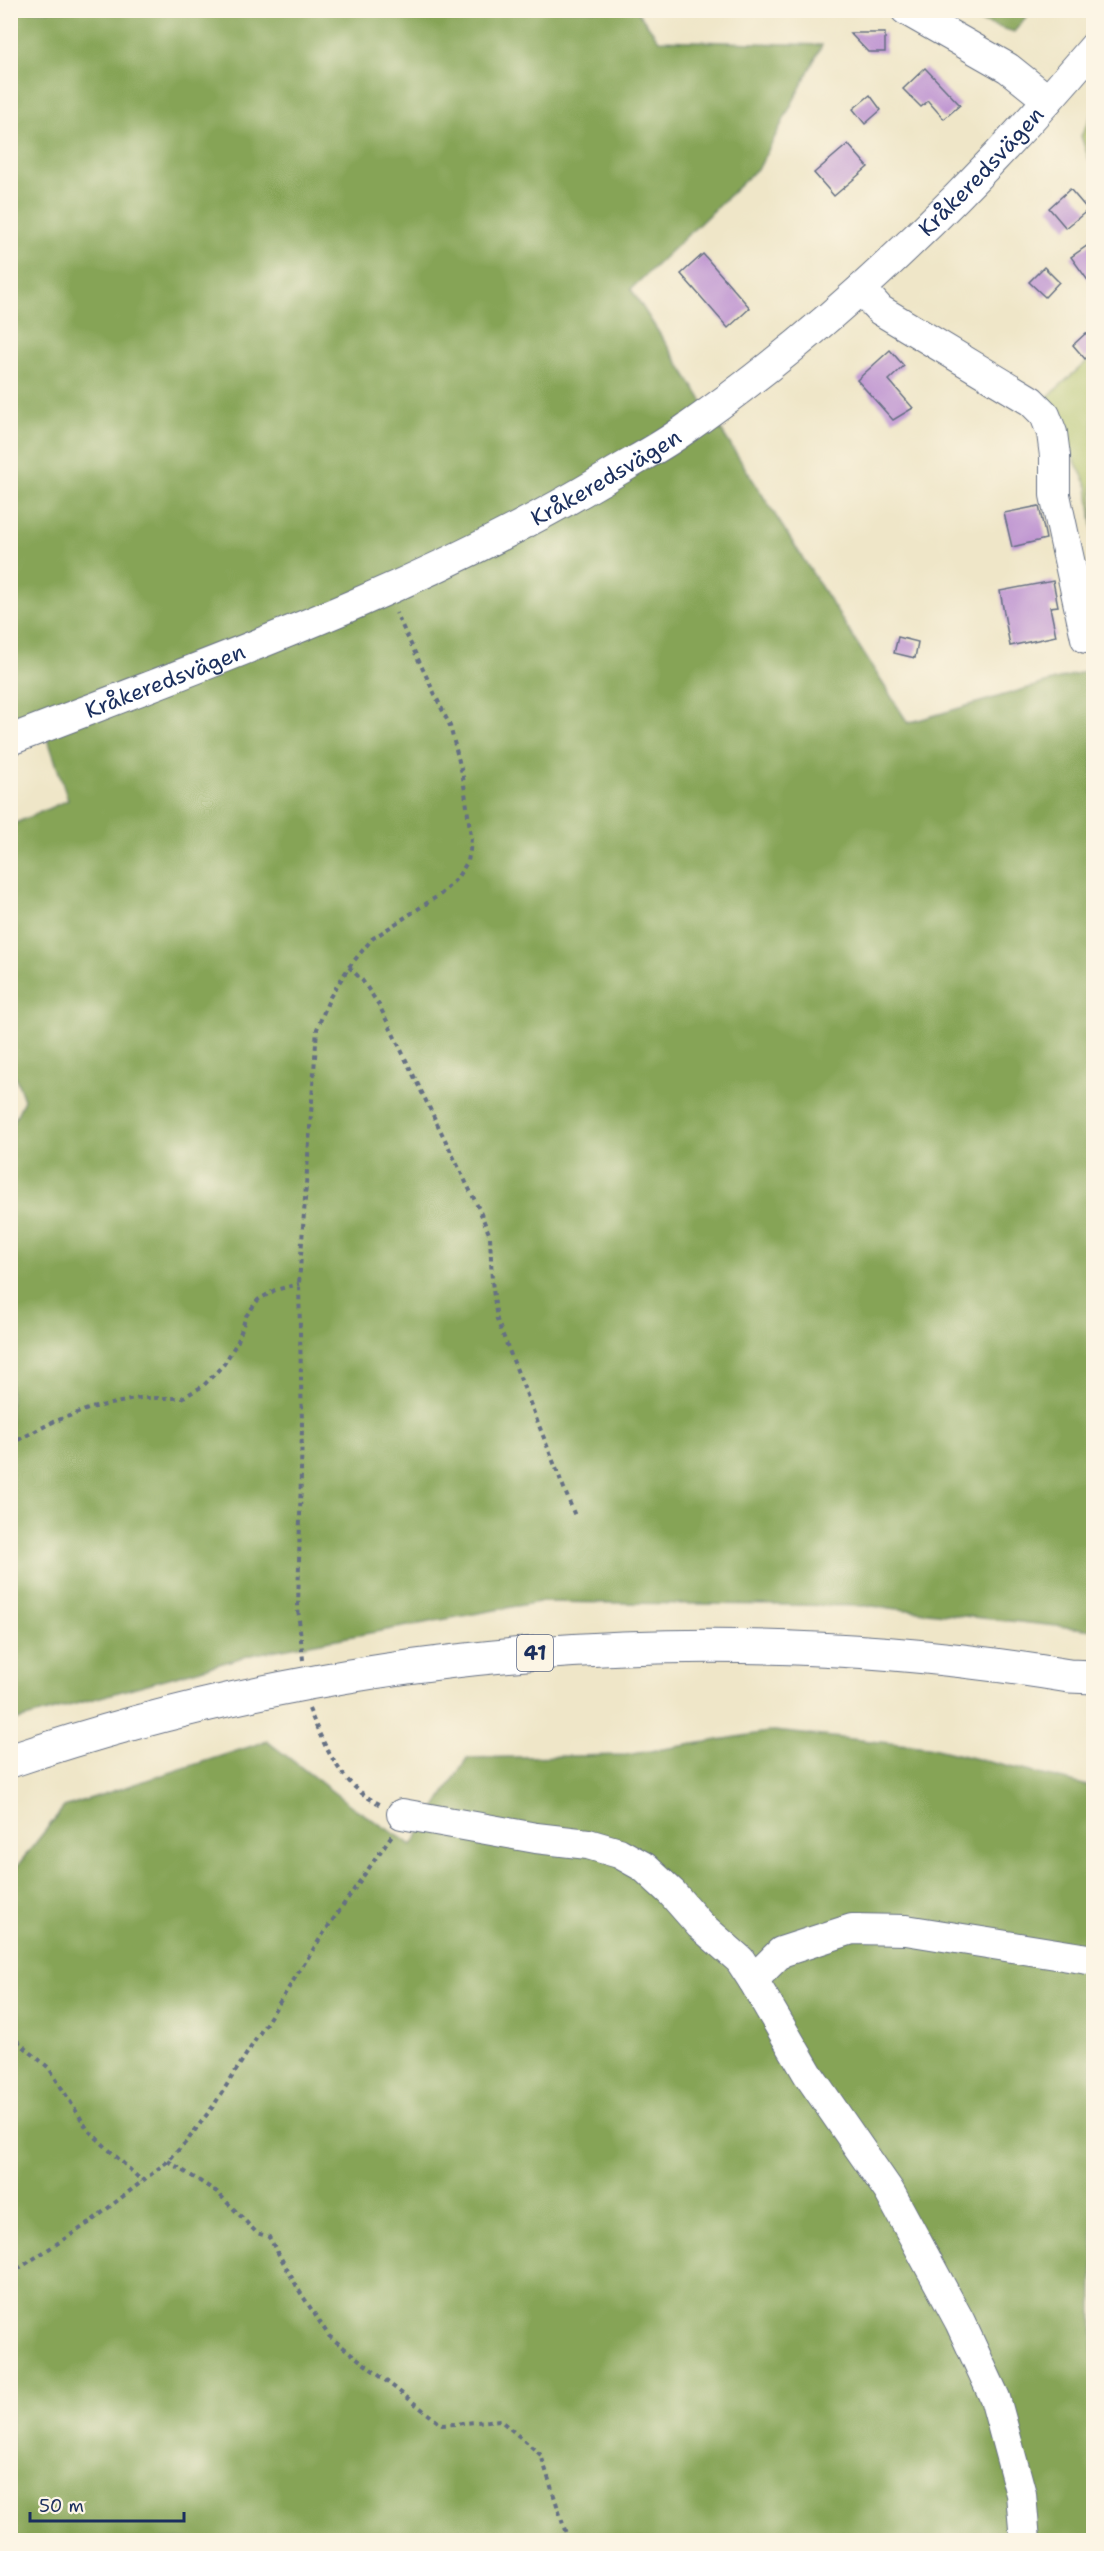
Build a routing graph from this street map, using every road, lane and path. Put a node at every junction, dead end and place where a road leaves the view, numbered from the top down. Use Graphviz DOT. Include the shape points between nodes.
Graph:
graph roads {
  1 [pos="906,10"];
  2 [pos="1094,47"];
  3 [pos="1048,100"];
  4 [pos="861,289"];
  5 [pos="386,592"];
  6 [pos="1086,638"];
  7 [pos="10,740"];
  8 [pos="349,967"];
  9 [pos="298,1284"];
  10 [pos="10,1444"];
  11 [pos="575,1516"];
  12 [pos="1085,1679"];
  13 [pos="307,1682"];
  14 [pos="10,1761"];
  15 [pos="389,1808"];
  16 [pos="1094,1960"];
  17 [pos="753,1980"];
  18 [pos="10,2035"];
  19 [pos="168,2161"];
  20 [pos="142,2181"];
  21 [pos="10,2274"];
  22 [pos="568,2541"];
  23 [pos="1025,2541"];
  1 -- 3 [label="street" via="1008,68"];
  2 -- 3 [label="street, Kråkeredsvägen"];
  3 -- 4 [label="street, Kråkeredsvägen" via="996,157"];
  4 -- 5 [label="street, Kråkeredsvägen" via="798,344 675,436 542,516"];
  4 -- 6 [label="street" via="880,310 1031,401 1045,415 1055,456 1055,495"];
  5 -- 7 [label="street, Kråkeredsvägen"];
  5 -- 8 [label="path" via="450,726 463,777 471,837 468,861 457,878 441,894 372,939"];
  8 -- 9 [label="path" via="330,997 317,1029"];
  8 -- 11 [label="path" via="379,1005 479,1209 490,1236 497,1320"];
  9 -- 10 [label="path" via="258,1300 246,1316 238,1341 224,1364 203,1386 182,1398 140,1398 91,1408"];
  9 -- 13 [label="path" via="302,1426 298,1609"];
  12 -- 13 [label="main road, 41" via="893,1654 732,1646 580,1649"];
  13 -- 14 [label="main road, 41" via="186,1709"];
  13 -- 15 [label="path" via="308,1706 336,1766 358,1789"];
  15 -- 17 [label="street" via="619,1852 644,1867 672,1893 700,1926 740,1960"];
  15 -- 19 [label="path" via="399,1826 323,1934 214,2105"];
  16 -- 17 [label="street" via="906,1930 852,1929 781,1952"];
  17 -- 23 [label="street" via="808,2074 889,2191 960,2322 995,2398 1021,2494"];
  18 -- 20 [label="path" via="49,2068 88,2130"];
  19 -- 20 [label="path"];
  19 -- 22 [label="path" via="217,2192 257,2233 268,2237 330,2336 442,2425 500,2420 541,2455"];
  20 -- 21 [label="path" via="89,2223"];
}
